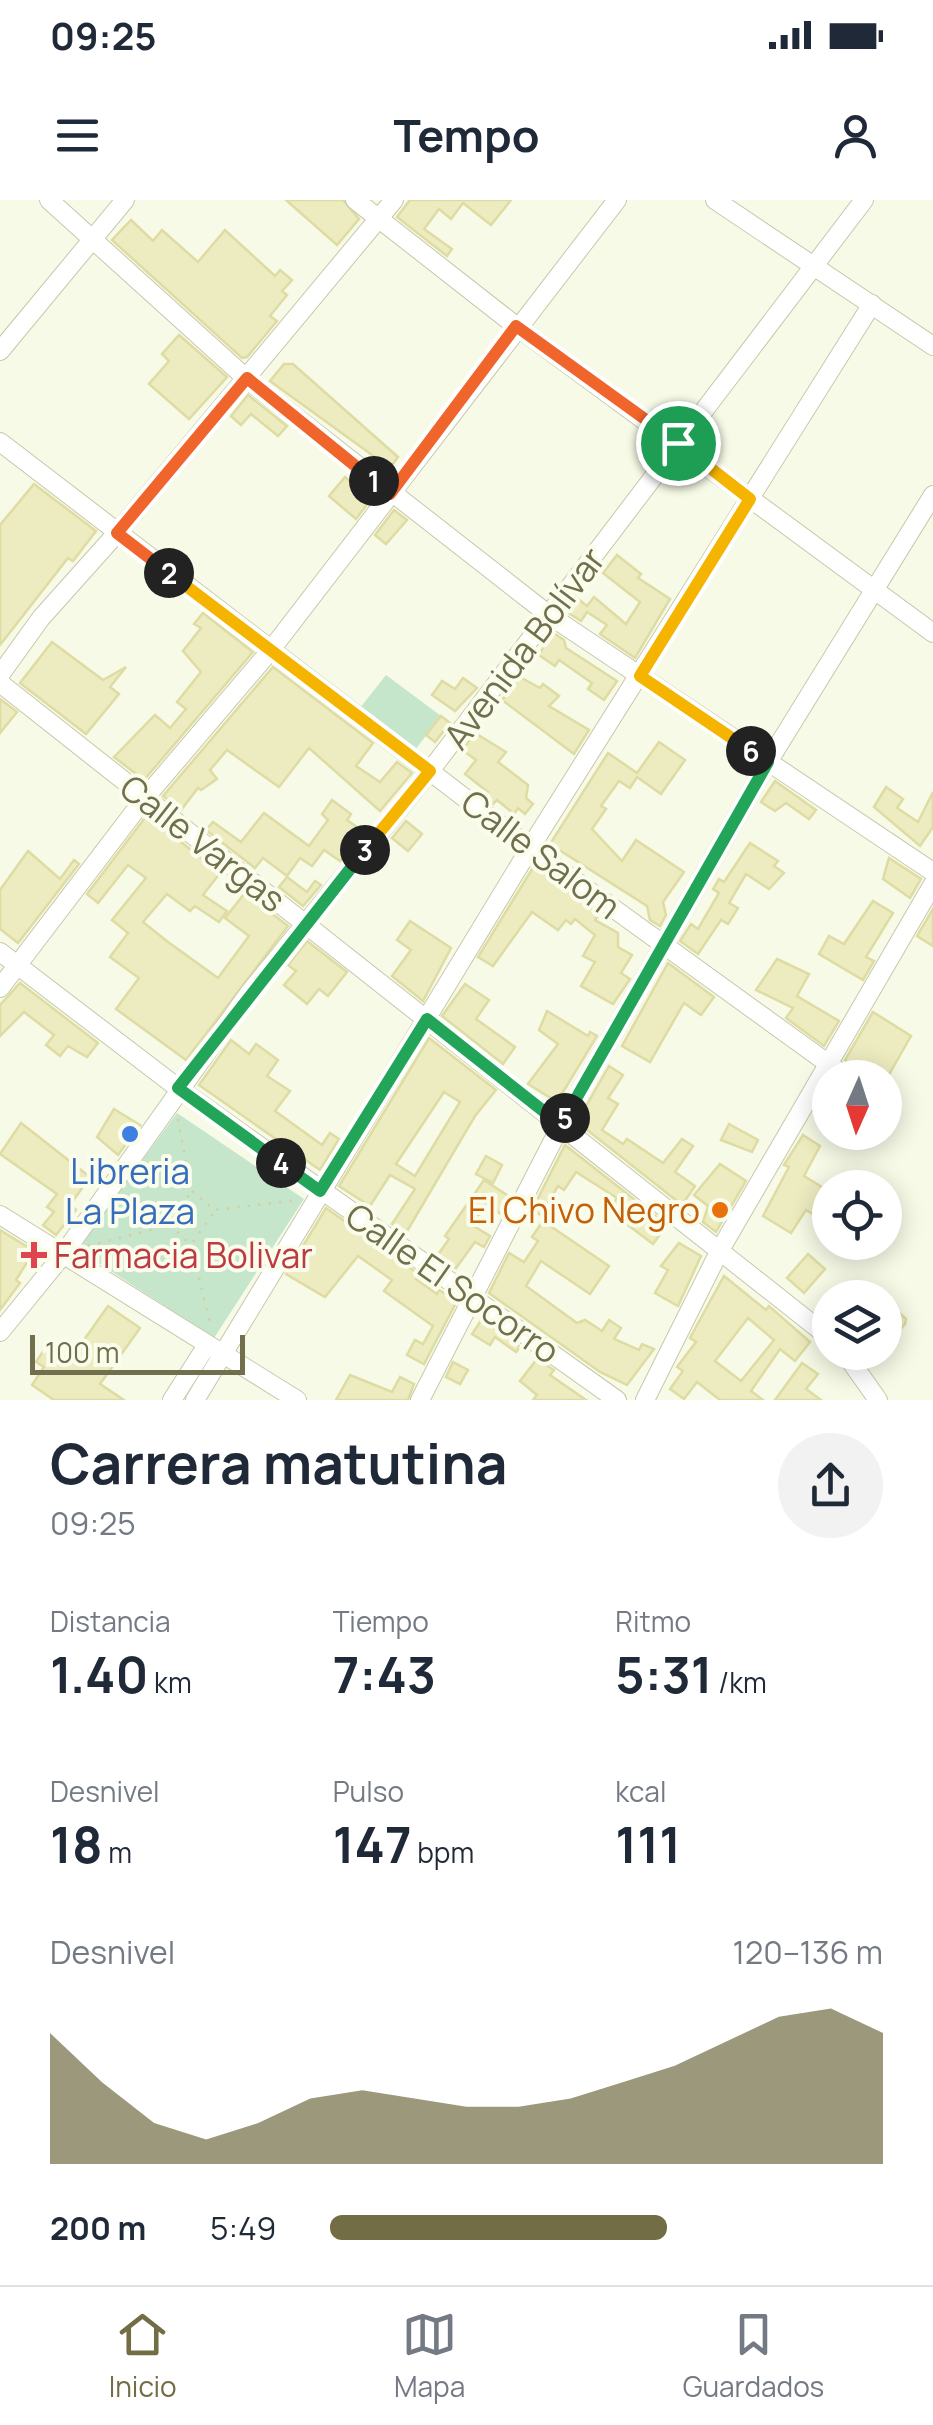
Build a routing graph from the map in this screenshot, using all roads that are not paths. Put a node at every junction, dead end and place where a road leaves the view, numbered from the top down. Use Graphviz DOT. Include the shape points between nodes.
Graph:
graph roads {
  1 [pos="49,200"];
  2 [pos="125,200"];
  3 [pos="355,200"];
  4 [pos="394,200"];
  5 [pos="618,200"];
  6 [pos="715,200"];
  7 [pos="864,200"];
  8 [pos="378,218"];
  9 [pos="93,239"];
  10 [pos="813,265"];
  11 [pos="872,304"];
  12 [pos="516,326"];
  13 [pos="933,346"];
  14 [pos="0,350"];
  15 [pos="247,378"];
  16 [pos="0,442"];
  17 [pos="678,443"];
  18 [pos="390,494"];
  19 [pos="933,494"];
  20 [pos="750,499"];
  21 [pos="117,533"];
  22 [pos="876,592"];
  23 [pos="549,615"];
  24 [pos="933,633"];
  25 [pos="270,650"];
  26 [pos="0,675"];
  27 [pos="640,676"];
  28 [pos="0,682"];
  29 [pos="768,762"];
  30 [pos="430,771"];
  31 [pos="144,799"];
  32 [pos="530,848"];
  33 [pos="933,872"];
  34 [pos="933,884"];
  35 [pos="305,922"];
  36 [pos="666,948"];
  37 [pos="0,952"];
  38 [pos="17,965"];
  39 [pos="0,988"];
  40 [pos="427,1019"];
  41 [pos="821,1060"];
  42 [pos="829,1060"];
  43 [pos="178,1088"];
  44 [pos="812,1090"];
  45 [pos="561,1125"];
  46 [pos="312,1195"];
  47 [pos="0,1215"];
  48 [pos="720,1250"];
  49 [pos="70,1253"];
  50 [pos="474,1296"];
  51 [pos="812,1324"];
  52 [pos="0,1332"];
  53 [pos="214,1346"];
  54 [pos="857,1370"];
  55 [pos="172,1400"];
  56 [pos="195,1400"];
  57 [pos="297,1400"];
  58 [pos="420,1400"];
  59 [pos="617,1400"];
  60 [pos="645,1400"];
  61 [pos="878,1400"];
  1 -- 9 [label="street"];
  2 -- 9 [label="street"];
  3 -- 8 [label="street"];
  4 -- 8 [label="street"];
  5 -- 12 [label="street"];
  6 -- 10 [label="street"];
  7 -- 10 [label="street, Avenida Bolívar"];
  8 -- 12 [label="street"];
  8 -- 15 [label="street"];
  9 -- 14 [label="street"];
  9 -- 15 [label="street"];
  10 -- 11 [label="street"];
  10 -- 17 [label="street, Avenida Bolívar"];
  11 -- 13 [label="street"];
  11 -- 20 [label="street"];
  12 -- 17 [label="street"];
  12 -- 18 [label="street"];
  15 -- 18 [label="street"];
  15 -- 21 [label="street"];
  16 -- 21 [label="street, Calle Salom"];
  17 -- 20 [label="street"];
  17 -- 23 [label="street, Avenida Bolívar"];
  18 -- 23 [label="street"];
  18 -- 25 [label="street"];
  19 -- 22 [label="street"];
  20 -- 22 [label="street"];
  20 -- 27 [label="street"];
  21 -- 25 [label="street, Calle Salom"];
  21 -- 26 [label="street"];
  22 -- 24 [label="street"];
  22 -- 29 [label="street"];
  23 -- 27 [label="street"];
  23 -- 30 [label="street, Avenida Bolívar"];
  25 -- 30 [label="street, Calle Salom"];
  25 -- 31 [label="street"];
  27 -- 29 [label="street"];
  27 -- 32 [label="street"];
  28 -- 31 [label="street, Calle Vargas"];
  29 -- 33 [label="street"];
  29 -- 36 [label="street"];
  30 -- 32 [label="street, Calle Salom"];
  30 -- 35 [label="street, Avenida Bolívar"];
  31 -- 35 [label="street, Calle Vargas"];
  31 -- 38 [label="street"];
  32 -- 36 [label="street, Calle Salom"];
  32 -- 40 [label="street"];
  34 -- 42 [label="street"];
  35 -- 40 [label="street, Calle Vargas"];
  35 -- 43 [label="street, Avenida Bolívar"];
  36 -- 41 [label="street, Calle Salom"];
  36 -- 45 [label="street"];
  37 -- 38 [label="street, Calle El Socorro"];
  38 -- 39 [label="street"];
  38 -- 43 [label="street, Calle El Socorro"];
  40 -- 45 [label="street, Calle Vargas"];
  40 -- 46 [label="street"];
  43 -- 46 [label="street, Calle El Socorro"];
  43 -- 49 [label="street, Avenida Bolívar"];
  44 -- 48 [label="street"];
  45 -- 48 [label="street, Calle Vargas"];
  45 -- 50 [label="street"];
  46 -- 50 [label="street, Calle El Socorro"];
  46 -- 53 [label="street"];
  47 -- 49 [label="street"];
  48 -- 51 [label="street, Calle Vargas"];
  48 -- 60 [label="street"];
  49 -- 52 [label="street, Avenida Bolívar"];
  49 -- 53 [label="street"];
  50 -- 58 [label="street"];
  50 -- 59 [label="street, Calle El Socorro"];
  53 -- 55 [label="street"];
  53 -- 56 [label="street"];
  53 -- 57 [label="street"];
  54 -- 61 [label="street"];
}
